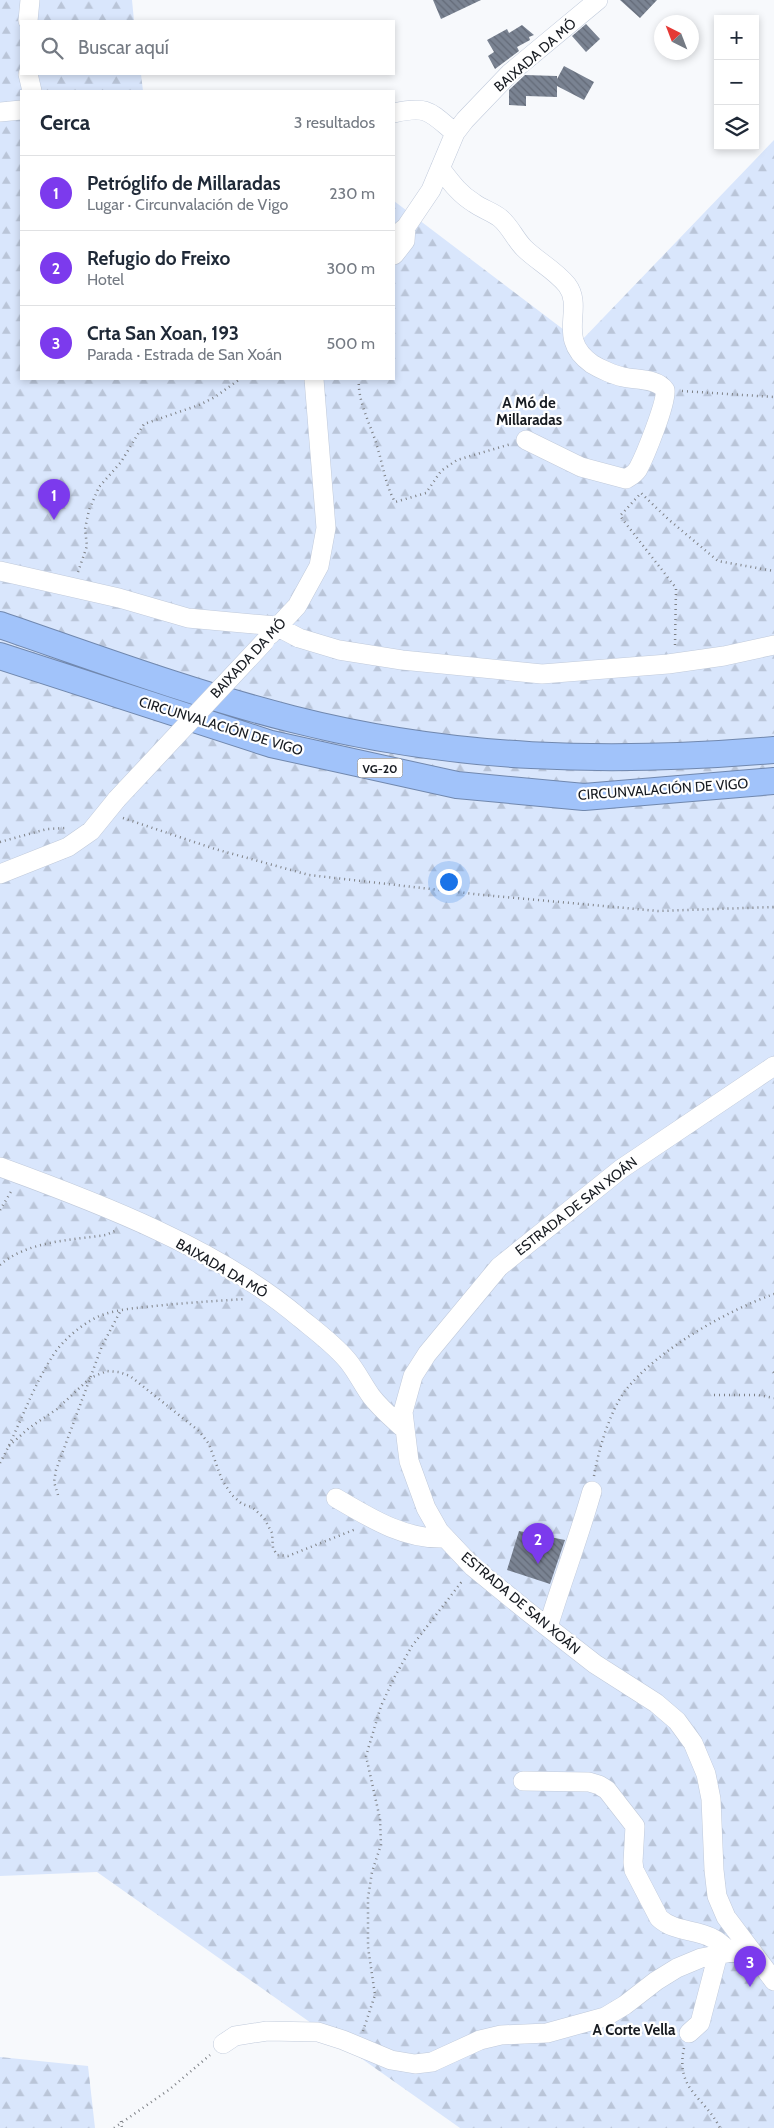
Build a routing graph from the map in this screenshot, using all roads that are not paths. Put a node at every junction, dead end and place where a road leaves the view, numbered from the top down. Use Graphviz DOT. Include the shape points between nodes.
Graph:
graph roads {
  1 [pos="30,0"];
  2 [pos="598,0"];
  3 [pos="28,20"];
  4 [pos="28,75"];
  5 [pos="32,90"];
  6 [pos="20,110"];
  7 [pos="0,112"];
  8 [pos="395,113"];
  9 [pos="455,133"];
  10 [pos="440,168"];
  11 [pos="400,232"];
  12 [pos="395,254"];
  13 [pos="314,380"];
  14 [pos="526,440"];
  15 [pos="0,571"];
  16 [pos="0,624"];
  17 [pos="276,626"];
  18 [pos="774,644"];
  19 [pos="0,656"];
  20 [pos="774,750"];
  21 [pos="774,782"];
  22 [pos="0,874"];
  23 [pos="774,1066"];
  24 [pos="0,1167"];
  25 [pos="403,1428"];
  26 [pos="592,1491"];
  27 [pos="336,1498"];
  28 [pos="445,1538"];
  29 [pos="548,1628"];
  30 [pos="523,1780"];
  31 [pos="725,1953"];
  32 [pos="755,1956"];
  33 [pos="774,1982"];
  34 [pos="689,2033"];
  35 [pos="223,2044"];
  1 -- 3 [label="street"];
  2 -- 9 [label="street, BAIXADA DA MÓ" via="510,73"];
  4 -- 5 [label="street"];
  6 -- 7 [label="street"];
  8 -- 9 [label="street" via="419,108 431,113"];
  9 -- 10 [label="street, BAIXADA DA MÓ"];
  10 -- 11 [label="street, BAIXADA DA MÓ" via="431,190"];
  10 -- 14 [label="street" via="456,190 501,219 523,247 567,285 574,306 571,328 574,341 592,364 622,377 658,383 666,390 663,407 638,470 626,479 581,468"];
  11 -- 12 [label="street, BAIXADA DA MÓ" via="405,241"];
  13 -- 17 [label="street, BAIXADA DA MÓ" via="326,528 319,566 297,606"];
  15 -- 17 [label="street" via="119,598 188,618"];
  16 -- 20 [label="highway, CIRCUNVALACIÓN DE VIGO / VG-20" via="237,704 341,730 423,744 485,753 622,759"];
  17 -- 18 [label="street" via="299,638 339,650 402,660 542,674 668,664 724,656"];
  17 -- 22 [label="street, BAIXADA DA MÓ, bridge" via="91,830 68,847"];
  19 -- 21 [label="highway, CIRCUNVALACIÓN DE VIGO / VG-20" via="271,744 457,785 584,796"];
  23 -- 25 [label="street, ESTRADA DE SAN XOÁN" via="621,1169 499,1267 445,1331 413,1376 403,1412"];
  24 -- 25 [label="street, BAIXADA DA MÓ" via="134,1221 224,1266 265,1292 348,1360 371,1396"];
  25 -- 28 [label="street, ESTRADA DE SAN XOÁN" via="408,1461 426,1508"];
  26 -- 29 [label="street"];
  27 -- 28 [label="street" via="377,1521 413,1535"];
  28 -- 29 [label="street, ESTRADA DE SAN XOÁN" via="473,1567"];
  29 -- 32 [label="street, ESTRADA DE SAN XOÁN" via="595,1664 656,1703 677,1721 693,1743 712,1799 717,1896 726,1917"];
  30 -- 31 [label="street" via="589,1782 607,1790 635,1826 634,1870 659,1918 664,1923 711,1937"];
  31 -- 32 [label="street"];
  31 -- 34 [label="street" via="700,2023"];
  31 -- 35 [label="street" via="677,1968 605,2017 547,2033 501,2035 480,2040 432,2062 415,2064 391,2060 318,2032 235,2036"];
  32 -- 33 [label="street, ESTRADA DE SAN XOÁN"];
}
